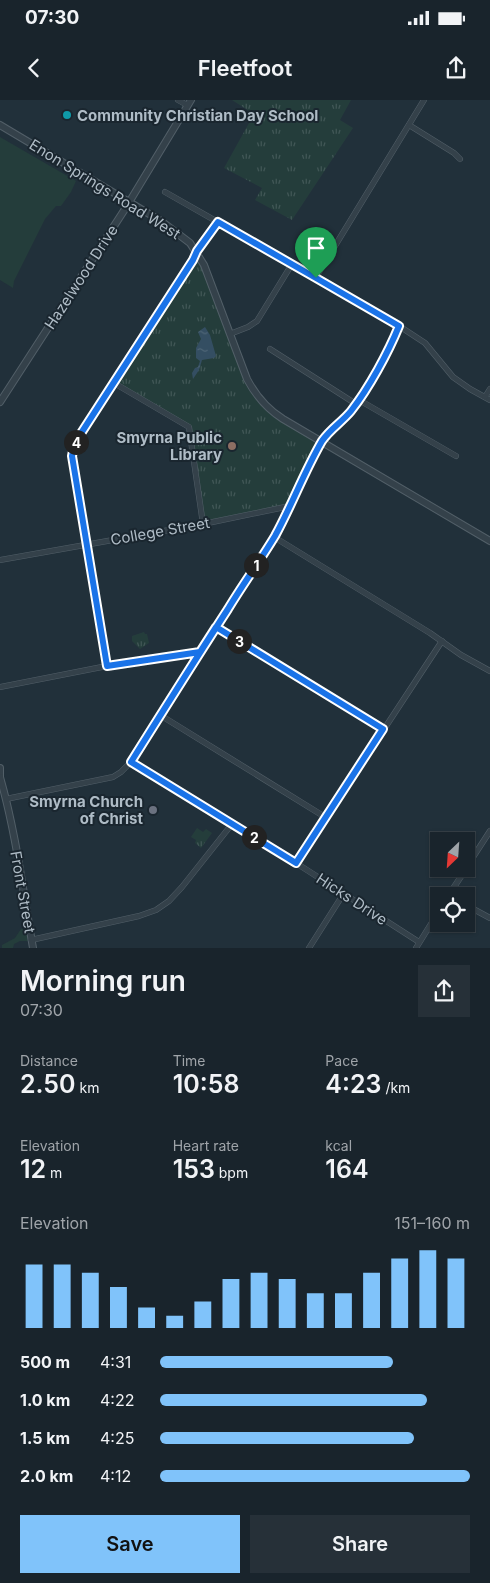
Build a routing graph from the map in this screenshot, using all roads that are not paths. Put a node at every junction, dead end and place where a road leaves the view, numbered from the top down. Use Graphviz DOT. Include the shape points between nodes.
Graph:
graph roads {
  1 [pos="178,100"];
  2 [pos="424,100"];
  3 [pos="189,103"];
  4 [pos="409,125"];
  5 [pos="0,126"];
  6 [pos="460,159"];
  7 [pos="165,192"];
  8 [pos="129,202"];
  9 [pos="218,222"];
  10 [pos="197,251"];
  11 [pos="292,264"];
  12 [pos="316,278"];
  13 [pos="399,326"];
  14 [pos="230,334"];
  15 [pos="270,349"];
  16 [pos="114,383"];
  17 [pos="490,389"];
  18 [pos="487,398"];
  19 [pos="0,402"];
  20 [pos="357,402"];
  21 [pos="322,442"];
  22 [pos="456,456"];
  23 [pos="290,506"];
  24 [pos="204,524"];
  25 [pos="274,537"];
  26 [pos="490,541"];
  27 [pos="86,545"];
  28 [pos="0,560"];
  29 [pos="216,627"];
  30 [pos="442,641"];
  31 [pos="200,652"];
  32 [pos="107,666"];
  33 [pos="490,671"];
  34 [pos="0,687"];
  35 [pos="160,715"];
  36 [pos="383,729"];
  37 [pos="131,762"];
  38 [pos="0,768"];
  39 [pos="0,777"];
  40 [pos="6,799"];
  41 [pos="325,816"];
  42 [pos="232,824"];
  43 [pos="490,831"];
  44 [pos="475,854"];
  45 [pos="296,863"];
  46 [pos="344,893"];
  47 [pos="475,910"];
  48 [pos="490,918"];
  49 [pos="430,925"];
  50 [pos="31,940"];
  51 [pos="419,942"];
  52 [pos="33,948"];
  53 [pos="309,948"];
  54 [pos="416,948"];
  1 -- 3 [label="street"];
  2 -- 4 [label="street"];
  3 -- 8 [label="street, Hazelwood Drive"];
  4 -- 6 [label="street"];
  4 -- 12 [label="street"];
  5 -- 8 [label="street, Enon Springs Road West"];
  7 -- 9 [label="street"];
  8 -- 10 [label="street, Enon Springs Road West" via="182,236"];
  8 -- 19 [label="street, Hazelwood Drive"];
  9 -- 10 [label="street"];
  9 -- 11 [label="street"];
  10 -- 14 [label="street, Enon Springs Road West"];
  10 -- 16 [label="street"];
  11 -- 12 [label="street"];
  11 -- 14 [label="street" via="257,321"];
  12 -- 13 [label="street"];
  13 -- 18 [label="street" via="425,344 453,377"];
  13 -- 20 [label="street" via="392,344"];
  14 -- 21 [label="street, Enon Springs Road West" via="247,379 264,404"];
  15 -- 20 [label="street"];
  16 -- 24 [label="street" via="188,425"];
  16 -- 27 [label="street" via="78,438 72,456"];
  17 -- 18 [label="street"];
  20 -- 21 [label="street"];
  20 -- 22 [label="street"];
  21 -- 23 [label="street"];
  21 -- 26 [label="street, Enon Springs Road West"];
  23 -- 24 [label="street, College Street"];
  23 -- 25 [label="street"];
  24 -- 27 [label="street, College Street"];
  25 -- 29 [label="street"];
  25 -- 30 [label="street"];
  27 -- 28 [label="street, College Street"];
  27 -- 32 [label="street"];
  29 -- 31 [label="street"];
  29 -- 36 [label="street"];
  30 -- 33 [label="street"];
  30 -- 36 [label="street"];
  31 -- 32 [label="street"];
  31 -- 35 [label="street"];
  32 -- 34 [label="street"];
  35 -- 37 [label="street"];
  35 -- 41 [label="street"];
  36 -- 41 [label="street"];
  37 -- 40 [label="street" via="113,777"];
  37 -- 42 [label="street, Hicks Drive"];
  38 -- 39 [label="street, Front Street"];
  39 -- 40 [label="street, Front Street"];
  40 -- 50 [label="street, Front Street"];
  41 -- 45 [label="street"];
  42 -- 45 [label="street, Hicks Drive"];
  42 -- 50 [label="street" via="182,887 156,910"];
  43 -- 44 [label="street"];
  45 -- 46 [label="street, Hicks Drive"];
  46 -- 51 [label="street, Hicks Drive"];
  46 -- 53 [label="street"];
  47 -- 48 [label="street"];
  49 -- 51 [label="street"];
  50 -- 52 [label="street, Front Street"];
  51 -- 54 [label="street"];
}
